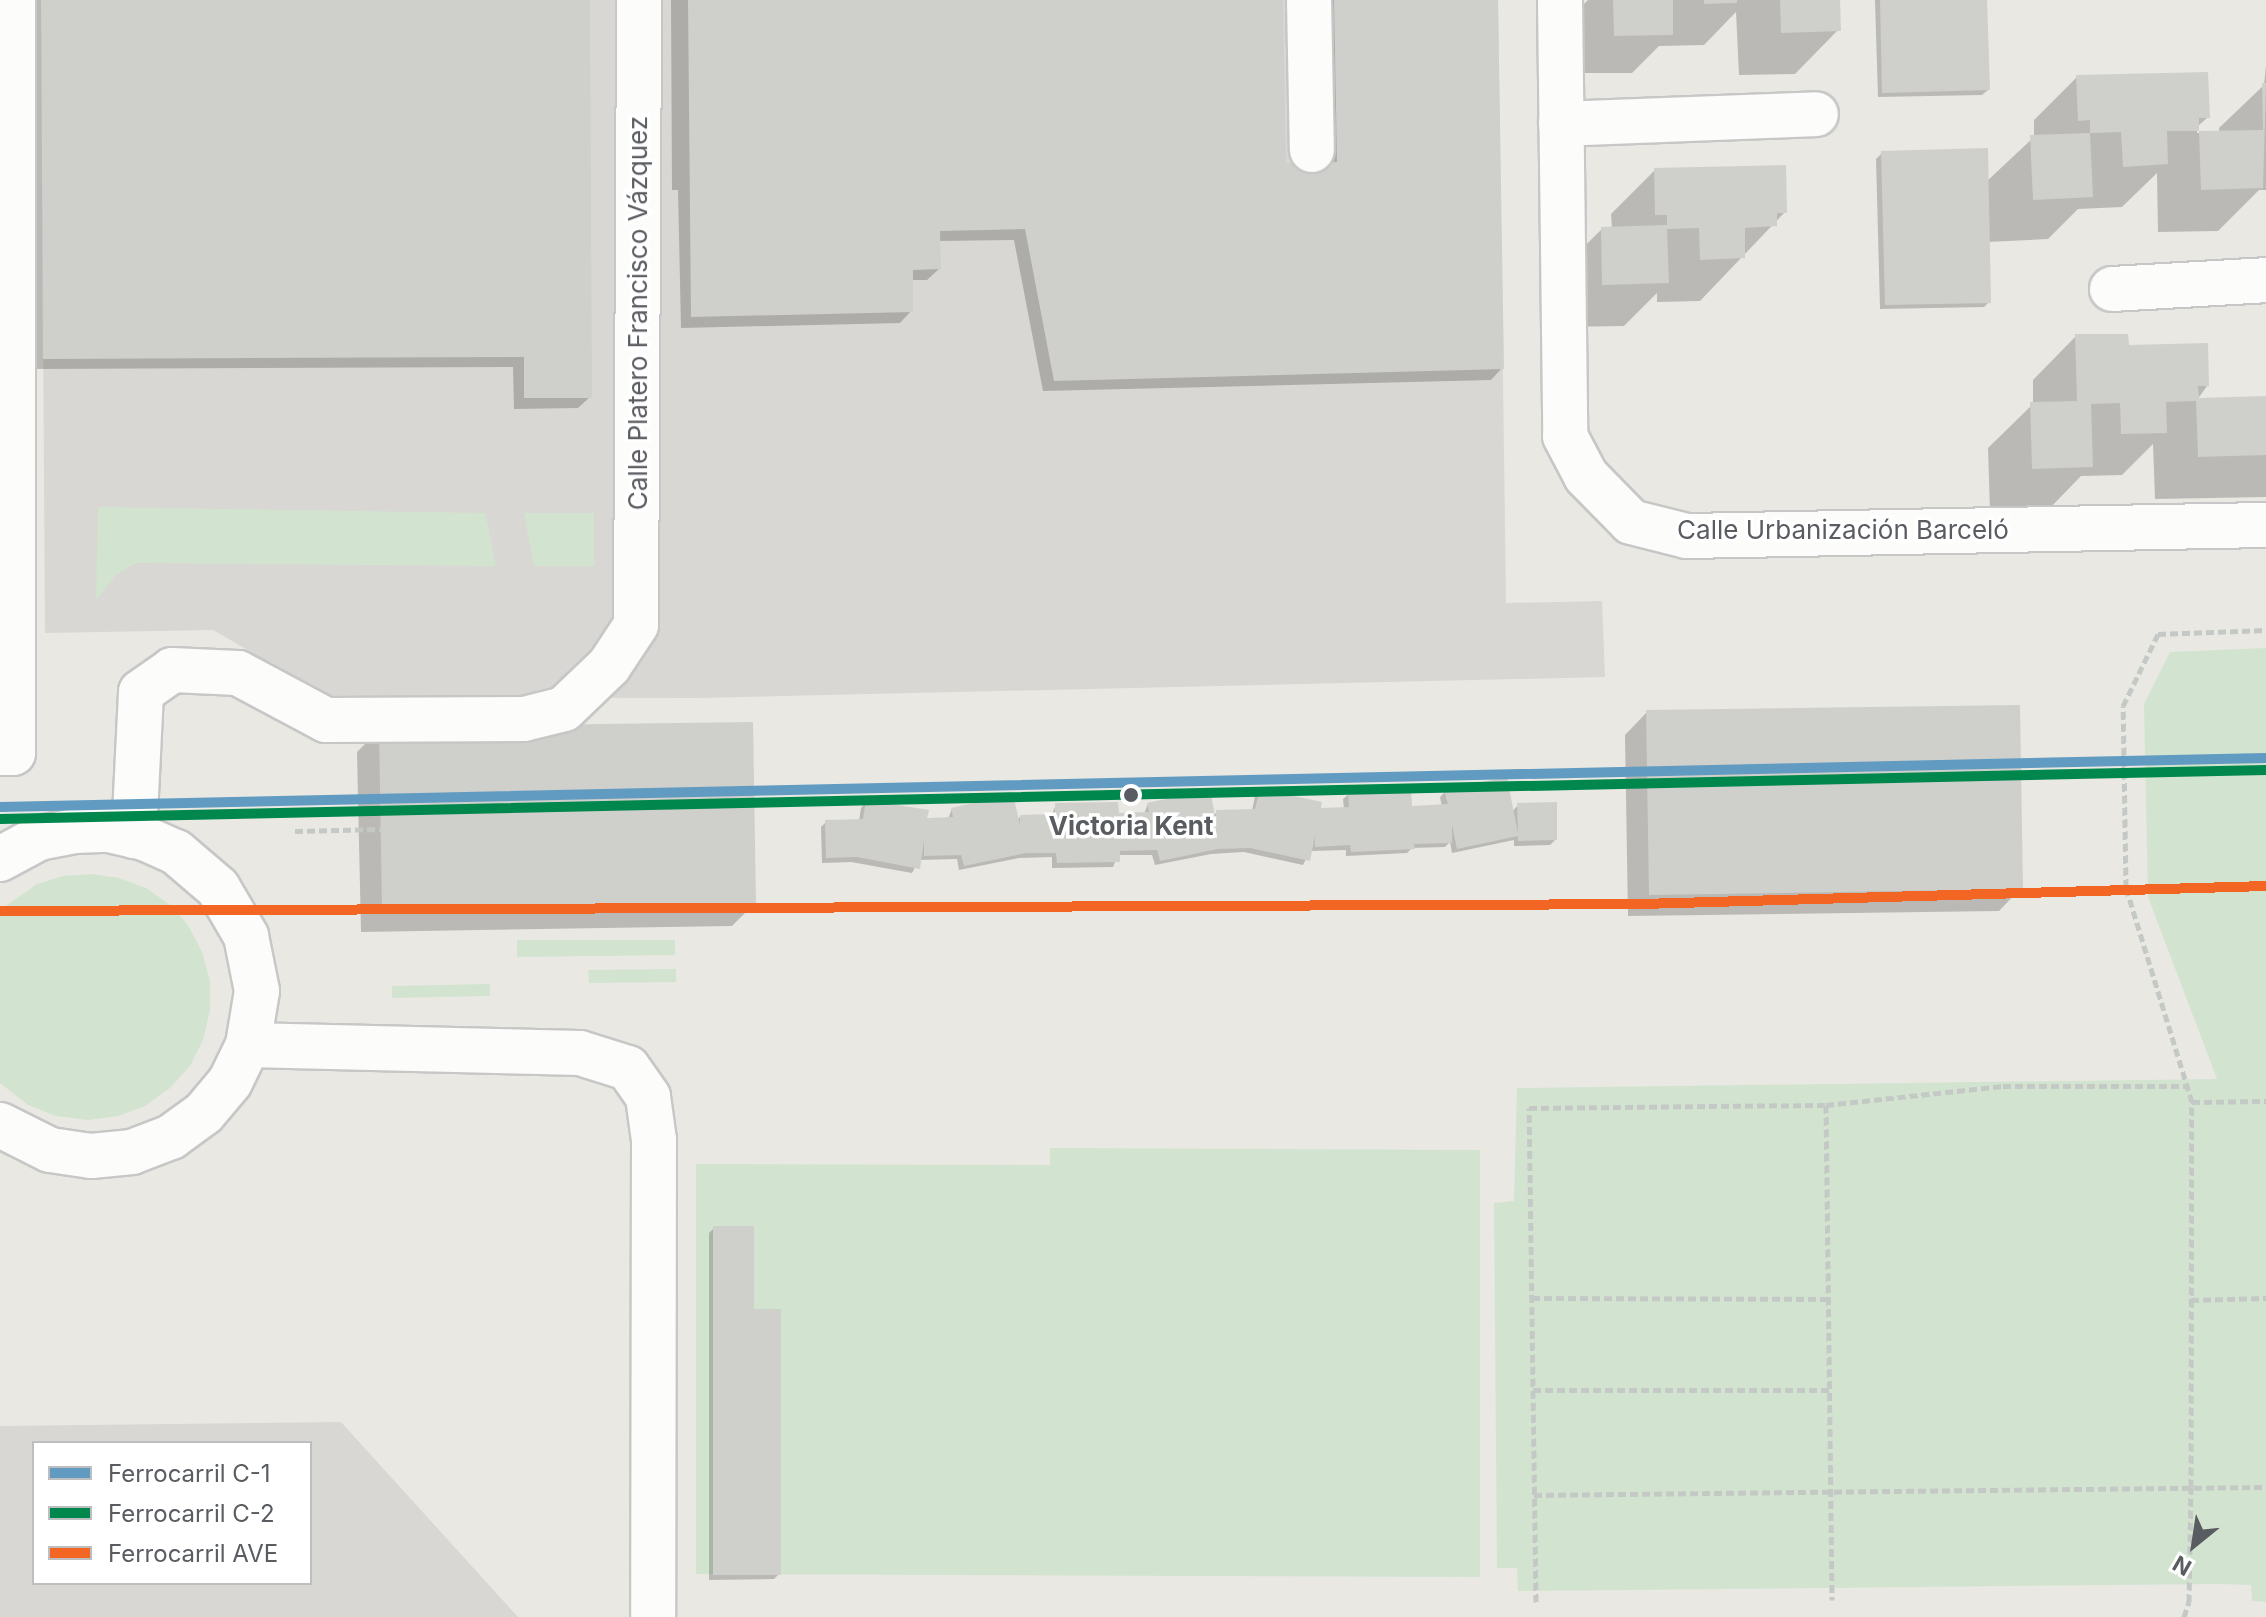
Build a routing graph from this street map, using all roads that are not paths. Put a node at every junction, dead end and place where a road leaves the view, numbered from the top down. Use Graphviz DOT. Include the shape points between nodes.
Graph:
graph roads {
  1 [pos="639,0"];
  2 [pos="1309,0"];
  3 [pos="1560,0"];
  4 [pos="9,15"];
  5 [pos="1816,114"];
  6 [pos="1561,124"];
  7 [pos="1312,150"];
  8 [pos="2266,280"];
  9 [pos="2112,289"];
  10 [pos="2266,525"];
  11 [pos="6,753"];
  12 [pos="20,833"];
  13 [pos="134,836"];
  14 [pos="0,859"];
  15 [pos="248,1045"];
  16 [pos="0,1125"];
  17 [pos="653,1617"];
  1 -- 13 [label="street, Calle Platero Francisco Vázquez" via="636,625 609,666 564,709 524,719 326,720 238,673 172,670 141,692"];
  2 -- 7 [label="street"];
  3 -- 6 [label="street, Calle Urbanización Barceló"];
  4 -- 11 [label="street"];
  5 -- 6 [label="street"];
  6 -- 10 [label="street, Calle Urbanización Barceló" via="1565,436 1586,476 1631,522 1687,536"];
  8 -- 9 [label="street"];
  12 -- 13 [label="street" via="109,830"];
  12 -- 14 [label="street"];
  13 -- 15 [label="street" via="176,852 218,888 246,936 257,991"];
  15 -- 16 [label="street" via="230,1082 204,1113 171,1137 132,1152 91,1156 50,1150"];
  15 -- 17 [label="street" via="580,1053 628,1068 648,1097 654,1140"];
}
